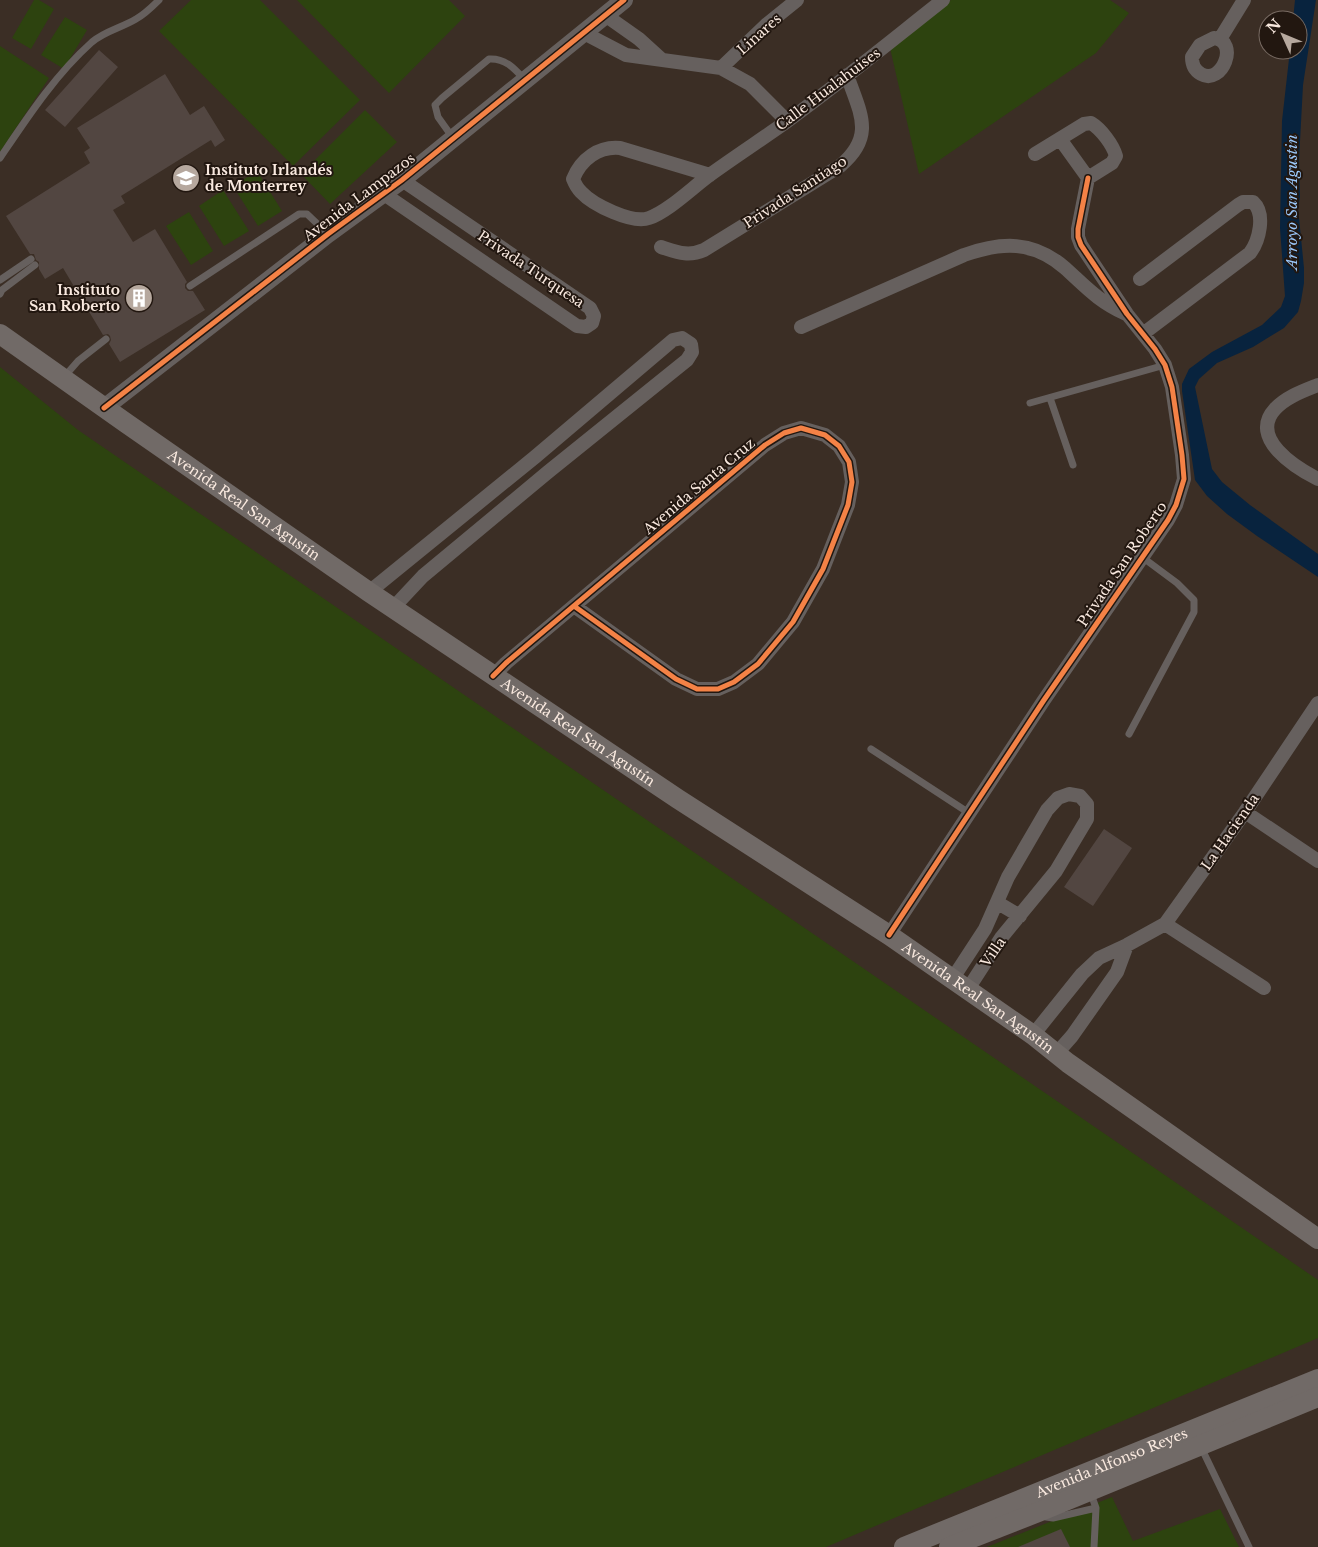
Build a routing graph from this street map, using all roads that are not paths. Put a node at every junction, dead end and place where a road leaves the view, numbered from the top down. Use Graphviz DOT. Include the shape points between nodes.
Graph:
graph roads {
  1 [pos="159,0"];
  2 [pos="624,0"];
  3 [pos="797,0"];
  4 [pos="943,0"];
  5 [pos="1244,0"];
  6 [pos="605,15"];
  7 [pos="584,33"];
  8 [pos="1220,39"];
  9 [pos="661,59"];
  10 [pos="722,68"];
  11 [pos="847,75"];
  12 [pos="524,80"];
  13 [pos="787,121"];
  14 [pos="453,138"];
  15 [pos="1060,139"];
  16 [pos="1035,154"];
  17 [pos="0,158"];
  18 [pos="710,175"];
  19 [pos="1088,178"];
  20 [pos="402,180"];
  21 [pos="384,194"];
  22 [pos="328,234"];
  23 [pos="661,247"];
  24 [pos="507,252"];
  25 [pos="494,269"];
  26 [pos="1140,279"];
  27 [pos="0,280"];
  28 [pos="190,286"];
  29 [pos="0,294"];
  30 [pos="1127,314"];
  31 [pos="801,327"];
  32 [pos="1144,333"];
  33 [pos="0,334"];
  34 [pos="106,339"];
  35 [pos="1165,365"];
  36 [pos="63,378"];
  37 [pos="1318,385"];
  38 [pos="1050,398"];
  39 [pos="1030,404"];
  40 [pos="104,408"];
  41 [pos="535,457"];
  42 [pos="1073,465"];
  43 [pos="548,472"];
  44 [pos="1318,479"];
  45 [pos="1142,557"];
  46 [pos="369,592"];
  47 [pos="574,606"];
  48 [pos="393,608"];
  49 [pos="492,676"];
  50 [pos="1318,705"];
  51 [pos="1130,734"];
  52 [pos="871,749"];
  53 [pos="1245,812"];
  54 [pos="969,813"];
  55 [pos="1318,861"];
  56 [pos="998,903"];
  57 [pos="1020,916"];
  58 [pos="1166,924"];
  59 [pos="889,935"];
  60 [pos="1128,945"];
  61 [pos="972,950"];
  62 [pos="986,959"];
  63 [pos="961,983"];
  64 [pos="1264,988"];
  65 [pos="1033,1035"];
  66 [pos="1059,1055"];
  67 [pos="1318,1222"];
  68 [pos="1318,1239"];
  69 [pos="1318,1380"];
  70 [pos="1318,1397"];
  71 [pos="1200,1445"];
  72 [pos="1093,1500"];
  73 [pos="1038,1503"];
  74 [pos="904,1547"];
  75 [pos="948,1547"];
  76 [pos="1094,1547"];
  77 [pos="1249,1547"];
  1 -- 17 [label="lane" via="135,20 103,34 80,54 45,93"];
  2 -- 6 [label="street, Avenida Lampazos"];
  3 -- 10 [label="street, Linares"];
  4 -- 11 [label="street, Calle Hualahuises"];
  5 -- 8 [label="street"];
  6 -- 7 [label="street, Avenida Lampazos"];
  6 -- 9 [label="street"];
  7 -- 9 [label="street" via="626,55"];
  7 -- 12 [label="street, Avenida Lampazos"];
  9 -- 10 [label="street"];
  10 -- 13 [label="street" via="750,84"];
  11 -- 13 [label="street, Calle Hualahuises"];
  11 -- 23 [label="street, Privada Santiago" via="862,121 860,142 850,158 704,250 685,254"];
  12 -- 14 [label="street, Avenida Lampazos"];
  12 -- 14 [label="lane" via="515,69 499,59 490,59 442,98 435,105 438,117"];
  13 -- 18 [label="street, Calle Hualahuises"];
  14 -- 20 [label="street, Avenida Lampazos"];
  15 -- 16 [label="street"];
  15 -- 19 [label="street"];
  15 -- 19 [label="street" via="1088,122 1114,149 1114,161"];
  18 -- 18 [label="street, Calle Hualahuises" via="612,147 588,158 573,179 576,187 590,200 640,220 660,212"];
  19 -- 30 [label="street, Privada San Roberto" via="1078,237"];
  20 -- 21 [label="street, Avenida Lampazos"];
  20 -- 24 [label="street, Privada Turquesa"];
  21 -- 22 [label="street, Avenida Lampazos"];
  21 -- 25 [label="street, Privada Turquesa"];
  22 -- 28 [label="lane" via="308,214 299,214"];
  22 -- 40 [label="street, Avenida Lampazos"];
  24 -- 25 [label="street"];
  24 -- 25 [label="street, Privada Turquesa" via="590,308 594,316 592,323 586,327 577,326"];
  26 -- 32 [label="street" via="1238,205 1253,202 1258,207 1258,238 1250,253"];
  27 -- 29 [label="lane" via="33,262"];
  30 -- 31 [label="street, Privada San Roberto" via="1095,296 1052,259 1032,250 999,245 964,255"];
  30 -- 32 [label="street, Privada San Roberto"];
  32 -- 35 [label="street, Privada San Roberto"];
  33 -- 36 [label="main road, Avenida Real San Agustín"];
  34 -- 36 [label="lane" via="78,361"];
  35 -- 38 [label="lane"];
  35 -- 45 [label="street, Privada San Roberto" via="1175,404 1184,479 1176,505"];
  36 -- 40 [label="main road, Avenida Real San Agustín"];
  37 -- 44 [label="street" via="1280,404 1267,423 1272,443 1284,458"];
  38 -- 39 [label="lane"];
  38 -- 42 [label="lane"];
  40 -- 46 [label="main road, Avenida Real San Agustín"];
  41 -- 43 [label="street"];
  41 -- 43 [label="street" via="673,340 682,338 691,344 692,352 687,360"];
  41 -- 46 [label="street"];
  43 -- 48 [label="street" via="423,576"];
  45 -- 51 [label="lane" via="1194,600 1194,612"];
  45 -- 54 [label="street, Privada San Roberto"];
  46 -- 48 [label="main road, Avenida Real San Agustín"];
  47 -- 47 [label="street, Avenida Santa Cruz" via="765,445 784,433 801,428 825,435 839,446 848,462 852,482 848,505 822,569 793,622 758,664 734,682 718,689 697,689 676,680"];
  47 -- 49 [label="street, Avenida Santa Cruz"];
  48 -- 49 [label="main road, Avenida Real San Agustín"];
  49 -- 59 [label="main road, Avenida Real San Agustín"];
  50 -- 53 [label="street, La Hacienda"];
  52 -- 54 [label="lane"];
  53 -- 55 [label="street"];
  53 -- 58 [label="street, La Hacienda"];
  54 -- 59 [label="street, Privada San Roberto"];
  56 -- 57 [label="street"];
  56 -- 57 [label="street, Villa" via="1008,877 1047,810 1058,798 1070,794 1080,796 1087,804 1086,819 1056,872"];
  56 -- 61 [label="street, Villa"];
  57 -- 62 [label="street, Villa"];
  58 -- 60 [label="street, La Hacienda"];
  58 -- 64 [label="street"];
  59 -- 63 [label="main road, Avenida Real San Agustín"];
  60 -- 65 [label="street, La Hacienda" via="1098,958"];
  60 -- 66 [label="street" via="1117,972"];
  61 -- 62 [label="street"];
  61 -- 63 [label="street, Villa"];
  62 -- 63 [label="street, Villa"];
  63 -- 65 [label="main road, Avenida Real San Agustín"];
  65 -- 66 [label="main road, Avenida Real San Agustín"];
  66 -- 67 [label="main road, Avenida Real San Agustín"];
  66 -- 68 [label="main road, Avenida Real San Agustín"];
  69 -- 73 [label="main road, Avenida Alfonso Reyes"];
  70 -- 71 [label="main road, Avenida Alfonso Reyes"];
  71 -- 72 [label="main road, Avenida Alfonso Reyes"];
  71 -- 77 [label="lane"];
  72 -- 73 [label="main road, Avenida Alfonso Reyes"];
  72 -- 76 [label="lane"];
  73 -- 74 [label="main road, Avenida Alfonso Reyes"];
  73 -- 75 [label="main road, Avenida Alfonso Reyes"];
}
